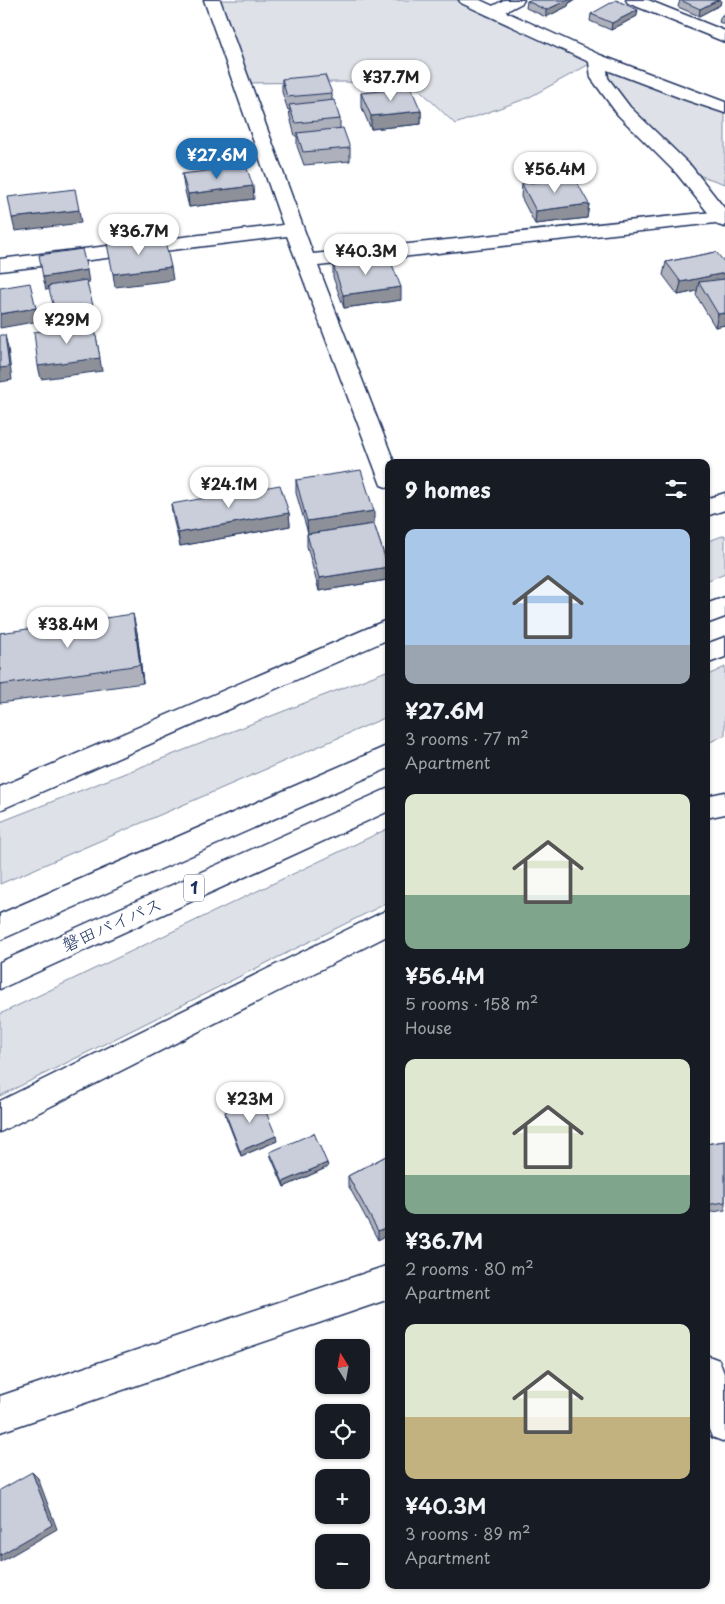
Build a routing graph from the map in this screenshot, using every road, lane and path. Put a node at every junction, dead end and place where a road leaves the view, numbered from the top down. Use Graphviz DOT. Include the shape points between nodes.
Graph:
graph roads {
  1 [pos="212,0"];
  2 [pos="467,0"];
  3 [pos="516,0"];
  4 [pos="634,0"];
  5 [pos="657,3"];
  6 [pos="493,12"];
  7 [pos="725,37"];
  8 [pos="597,60"];
  9 [pos="725,108"];
  10 [pos="723,219"];
  11 [pos="294,229"];
  12 [pos="306,261"];
  13 [pos="0,265"];
  14 [pos="385,469"];
  15 [pos="725,501"];
  16 [pos="710,507"];
  17 [pos="725,606"];
  18 [pos="710,612"];
  19 [pos="385,630"];
  20 [pos="725,646"];
  21 [pos="710,653"];
  22 [pos="385,758"];
  23 [pos="0,799"];
  24 [pos="385,801"];
  25 [pos="725,803"];
  26 [pos="710,806"];
  27 [pos="385,923"];
  28 [pos="0,927"];
  29 [pos="0,976"];
  30 [pos="0,1117"];
  31 [pos="385,1283"];
  32 [pos="710,1384"];
  33 [pos="0,1414"];
  34 [pos="725,1424"];
  1 -- 11 [label="main road"];
  2 -- 6 [label="main road"];
  3 -- 6 [label="main road"];
  4 -- 5 [label="main road"];
  5 -- 7 [label="main road"];
  6 -- 8 [label="main road"];
  8 -- 9 [label="main road"];
  8 -- 10 [label="main road" via="600,78 624,111 684,170"];
  10 -- 12 [label="main road"];
  11 -- 12 [label="main road"];
  11 -- 13 [label="main road"];
  12 -- 14 [label="main road"];
  15 -- 16 [label="main road"];
  17 -- 18 [label="main road"];
  19 -- 23 [label="main road"];
  20 -- 21 [label="main road"];
  22 -- 28 [label="main road, 1"];
  24 -- 29 [label="main road, 磐田バイパス / 1"];
  25 -- 26 [label="main road"];
  27 -- 30 [label="main road"];
  31 -- 33 [label="main road"];
  32 -- 34 [label="main road"];
}
